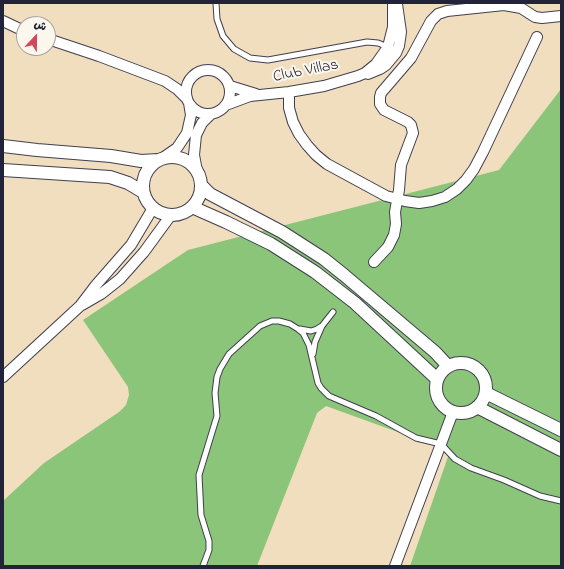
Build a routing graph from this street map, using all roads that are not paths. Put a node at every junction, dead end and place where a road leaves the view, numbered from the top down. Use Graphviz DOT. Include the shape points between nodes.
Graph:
graph roads {
  1 [pos="216,3"];
  2 [pos="393,3"];
  3 [pos="396,3"];
  4 [pos="561,16"];
  5 [pos="3,20"];
  6 [pos="16,27"];
  7 [pos="537,37"];
  8 [pos="56,42"];
  9 [pos="392,49"];
  10 [pos="412,58"];
  11 [pos="192,76"];
  12 [pos="165,81"];
  13 [pos="230,86"];
  14 [pos="289,92"];
  15 [pos="258,95"];
  16 [pos="188,101"];
  17 [pos="226,105"];
  18 [pos="212,114"];
  19 [pos="3,146"];
  20 [pos="161,159"];
  21 [pos="3,170"];
  22 [pos="197,171"];
  23 [pos="201,184"];
  24 [pos="143,192"];
  25 [pos="397,200"];
  26 [pos="192,207"];
  27 [pos="153,208"];
  28 [pos="171,215"];
  29 [pos="374,262"];
  30 [pos="80,306"];
  31 [pos="333,312"];
  32 [pos="322,326"];
  33 [pos="298,329"];
  34 [pos="312,359"];
  35 [pos="448,366"];
  36 [pos="3,377"];
  37 [pos="437,379"];
  38 [pos="486,393"];
  39 [pos="477,407"];
  40 [pos="453,412"];
  41 [pos="561,430"];
  42 [pos="440,444"];
  43 [pos="561,450"];
  44 [pos="561,501"];
  45 [pos="203,566"];
  46 [pos="395,566"];
  1 -- 9 [label="lane" via="217,19 223,36 234,49 250,58 268,60 366,42 378,43"];
  2 -- 9 [label="street, Club Villas"];
  3 -- 9 [label="street, Club Villas" via="402,32 401,39"];
  4 -- 10 [label="street" via="534,17 521,8 504,4 447,11 438,14 431,21"];
  5 -- 6 [label="street"];
  7 -- 25 [label="street" via="483,152 466,180 445,197 432,201 419,203"];
  8 -- 12 [label="street"];
  9 -- 10 [label="street"];
  9 -- 14 [label="street, Club Villas" via="391,59 380,69 366,75"];
  10 -- 25 [label="street" via="381,93 380,100 384,110 405,120 413,129 401,165"];
  11 -- 12 [label="street" via="179,81"];
  11 -- 13 [label="street" via="204,70 217,72"];
  11 -- 16 [label="street" via="186,87"];
  12 -- 16 [label="street"];
  13 -- 15 [label="street"];
  13 -- 17 [label="street"];
  14 -- 15 [label="street, Club Villas"];
  14 -- 25 [label="street" via="289,108 293,122 307,146 327,164"];
  15 -- 17 [label="street, Club Villas"];
  16 -- 18 [label="street" via="199,112"];
  16 -- 20 [label="street" via="191,115 187,133 177,148"];
  17 -- 18 [label="street"];
  18 -- 22 [label="street" via="196,135 194,155"];
  19 -- 20 [label="street" via="141,161"];
  20 -- 22 [label="street" via="183,159"];
  20 -- 24 [label="street" via="145,173"];
  21 -- 24 [label="street" via="110,177"];
  22 -- 23 [label="street"];
  23 -- 26 [label="street" via="199,197"];
  23 -- 35 [label="street" via="210,194 282,232 324,259 435,352"];
  24 -- 27 [label="street"];
  25 -- 29 [label="street" via="394,235 388,247"];
  26 -- 28 [label="street"];
  26 -- 37 [label="street" via="271,244 314,272 355,303"];
  27 -- 28 [label="street"];
  27 -- 30 [label="street" via="131,245"];
  28 -- 30 [label="street" via="144,252 120,278 101,294"];
  30 -- 36 [label="street"];
  31 -- 32 [label="lane"];
  32 -- 33 [label="lane" via="311,331"];
  32 -- 34 [label="lane" via="315,342"];
  33 -- 34 [label="lane" via="307,339"];
  33 -- 45 [label="lane" via="279,321 266,323 229,354 220,369 216,385 215,424 199,475 201,515 209,541 209,550"];
  34 -- 42 [label="lane" via="318,383 329,396 376,416 416,438"];
  35 -- 37 [label="street"];
  35 -- 38 [label="street" via="460,362 473,366 482,374"];
  37 -- 40 [label="street" via="436,396 443,406"];
  38 -- 39 [label="street"];
  38 -- 41 [label="street"];
  39 -- 40 [label="street" via="466,413"];
  39 -- 43 [label="street"];
  40 -- 42 [label="street"];
  42 -- 44 [label="lane" via="455,459 470,468 540,496"];
  42 -- 46 [label="street"];
}
